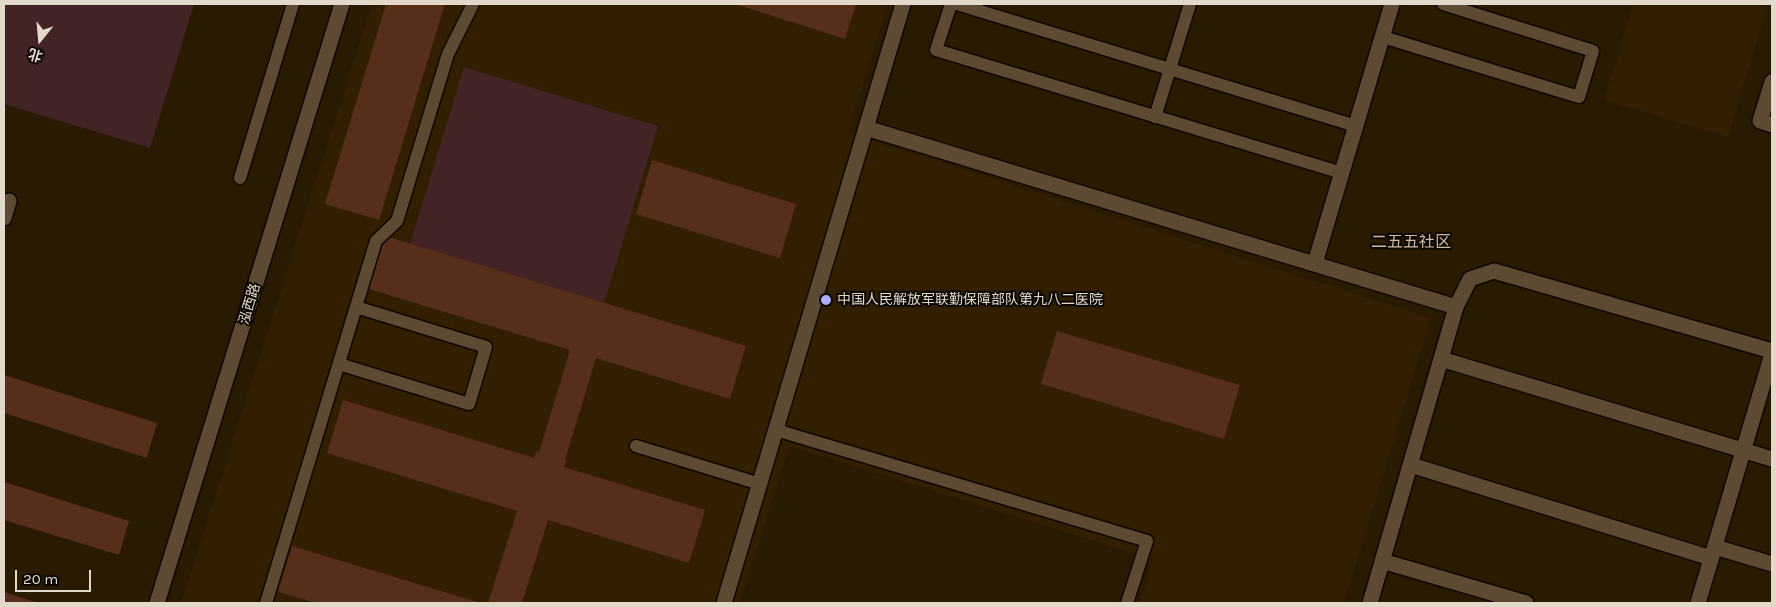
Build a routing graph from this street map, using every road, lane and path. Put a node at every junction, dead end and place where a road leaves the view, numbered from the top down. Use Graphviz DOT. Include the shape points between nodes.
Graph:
graph roads {
  1 [pos="293,4"];
  2 [pos="342,4"];
  3 [pos="473,4"];
  4 [pos="903,4"];
  5 [pos="951,4"];
  6 [pos="957,4"];
  7 [pos="1190,4"];
  8 [pos="1392,4"];
  9 [pos="1443,4"];
  10 [pos="1382,37"];
  11 [pos="1170,69"];
  12 [pos="1772,82"];
  13 [pos="1155,117"];
  14 [pos="1772,125"];
  15 [pos="1356,126"];
  16 [pos="866,128"];
  17 [pos="1342,173"];
  18 [pos="240,178"];
  19 [pos="9,201"];
  20 [pos="4,218"];
  21 [pos="1315,263"];
  22 [pos="356,306"];
  23 [pos="1456,306"];
  24 [pos="1772,352"];
  25 [pos="1441,358"];
  26 [pos="339,364"];
  27 [pos="776,430"];
  28 [pos="636,446"];
  29 [pos="1744,450"];
  30 [pos="1772,459"];
  31 [pos="1411,465"];
  32 [pos="760,484"];
  33 [pos="1713,552"];
  34 [pos="1382,561"];
  35 [pos="1772,564"];
  36 [pos="157,603"];
  37 [pos="266,603"];
  38 [pos="724,603"];
  39 [pos="1127,603"];
  40 [pos="1370,603"];
  41 [pos="1526,603"];
  42 [pos="1698,603"];
  1 -- 18 [label="lane"];
  2 -- 36 [label="street, 泓西路"];
  3 -- 22 [label="lane" via="448,54 396,221 376,241"];
  4 -- 16 [label="street"];
  5 -- 13 [label="lane" via="936,50"];
  6 -- 11 [label="lane"];
  7 -- 11 [label="lane"];
  8 -- 10 [label="street"];
  9 -- 10 [label="lane" via="1593,51 1579,97"];
  10 -- 15 [label="street"];
  11 -- 13 [label="lane"];
  11 -- 15 [label="lane"];
  12 -- 14 [label="street" via="1760,121"];
  13 -- 17 [label="lane"];
  15 -- 17 [label="street"];
  16 -- 21 [label="street"];
  16 -- 27 [label="street"];
  17 -- 21 [label="street"];
  19 -- 20 [label="street"];
  21 -- 23 [label="street"];
  22 -- 26 [label="lane"];
  22 -- 26 [label="lane" via="486,347 468,404"];
  23 -- 24 [label="street" via="1470,279 1494,271"];
  23 -- 25 [label="street"];
  24 -- 29 [label="street"];
  25 -- 29 [label="street"];
  25 -- 31 [label="street"];
  26 -- 37 [label="lane"];
  27 -- 32 [label="street"];
  27 -- 39 [label="lane" via="1147,541"];
  28 -- 32 [label="lane"];
  29 -- 30 [label="street"];
  29 -- 33 [label="street"];
  31 -- 33 [label="street"];
  31 -- 34 [label="street"];
  32 -- 38 [label="street"];
  33 -- 35 [label="street"];
  33 -- 42 [label="street"];
  34 -- 40 [label="street"];
  34 -- 41 [label="street"];
}
